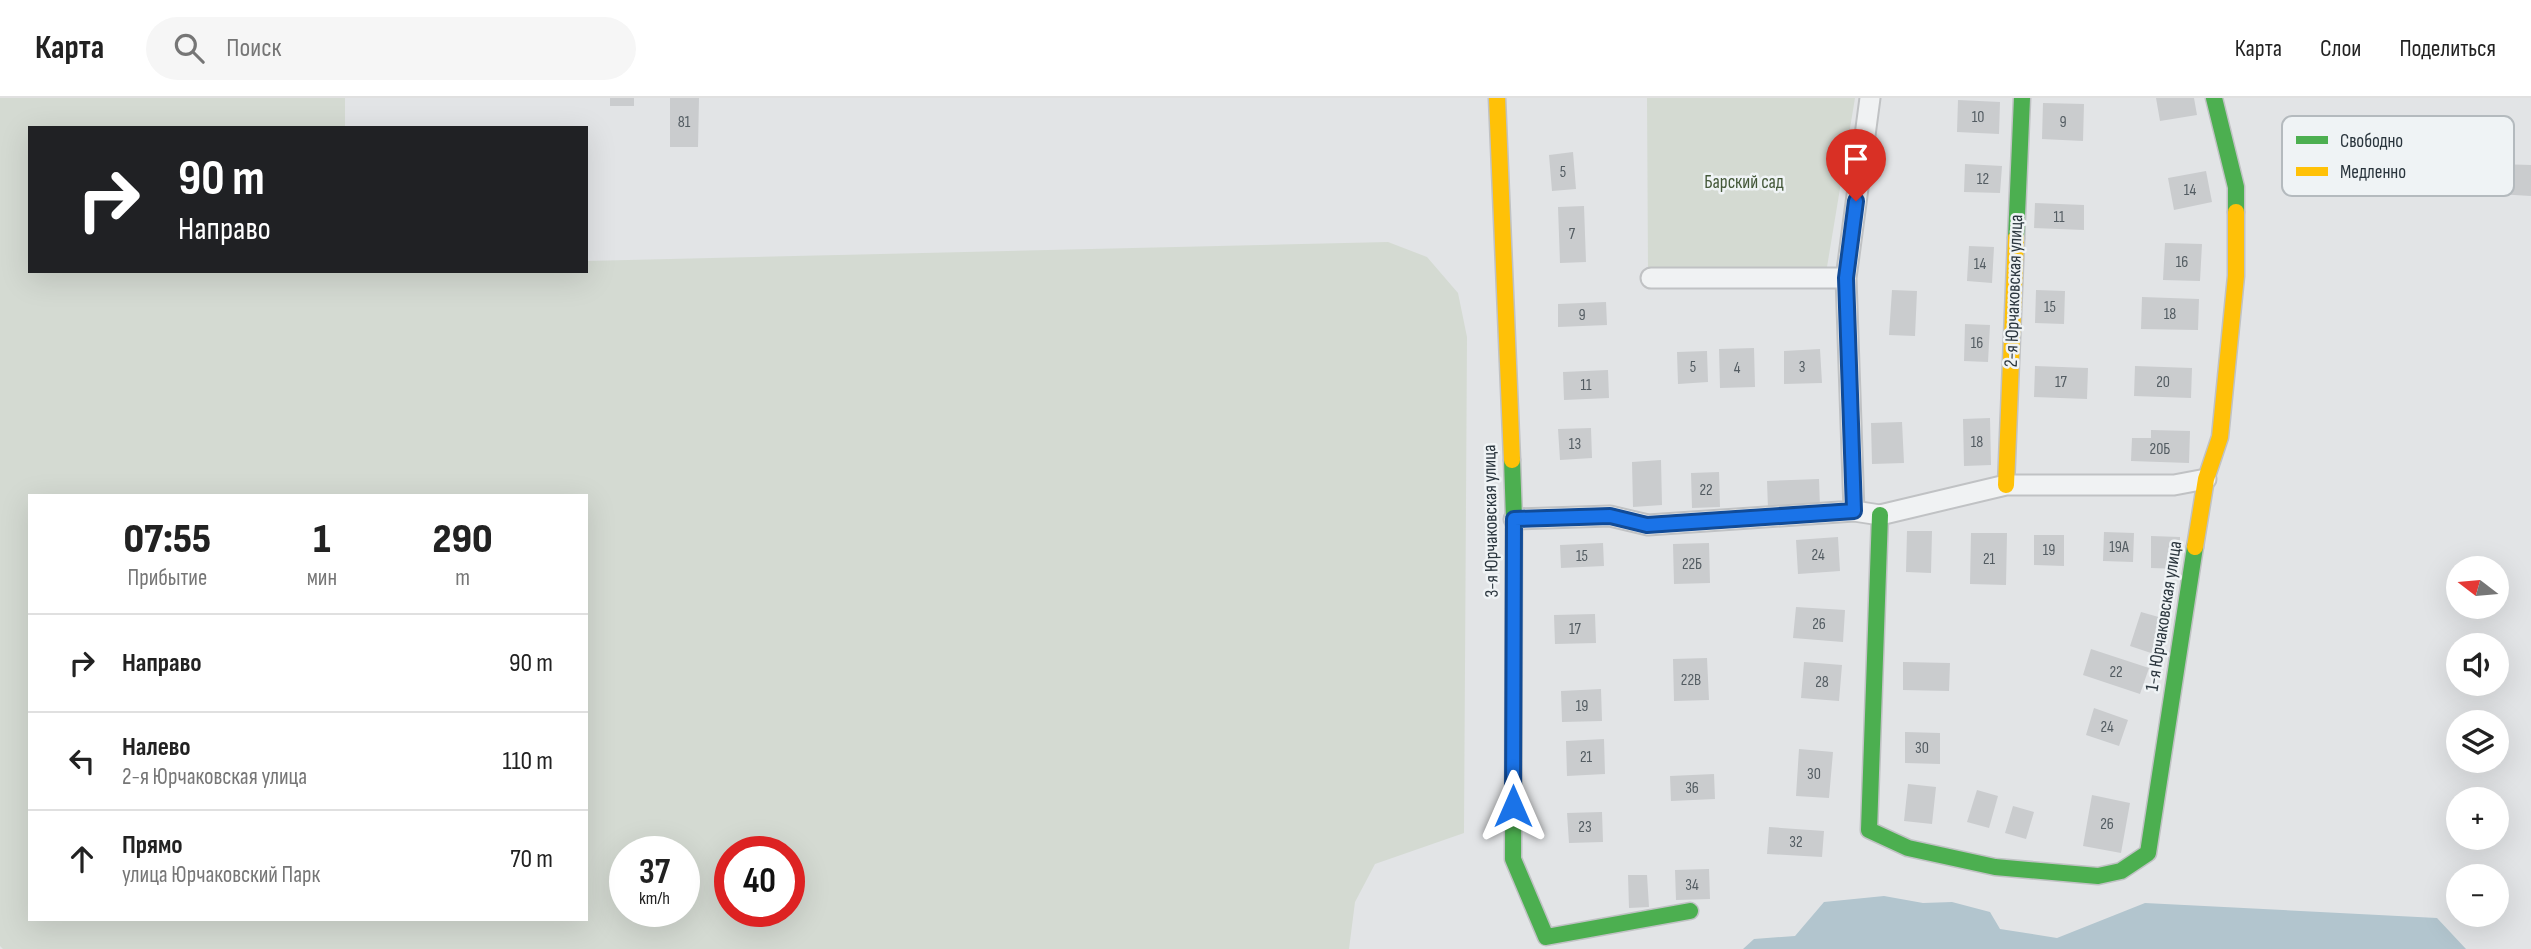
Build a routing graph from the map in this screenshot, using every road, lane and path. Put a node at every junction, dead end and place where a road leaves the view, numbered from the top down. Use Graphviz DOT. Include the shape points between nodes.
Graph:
graph roads {
  1 [pos="1497,98"];
  2 [pos="1871,98"];
  3 [pos="2022,98"];
  4 [pos="2214,98"];
  5 [pos="1651,278"];
  6 [pos="1846,278"];
  7 [pos="2206,479"];
  8 [pos="2006,485"];
  9 [pos="1854,511"];
  10 [pos="1880,515"];
  11 [pos="1514,519"];
  12 [pos="1690,911"];
  1 -- 11 [label="street, 3-я Юрчаковская улица"];
  2 -- 6 [label="street"];
  3 -- 8 [label="street, 2-я Юрчаковская улица"];
  4 -- 7 [label="street, 1-я Юрчаковская улица" via="2236,187 2236,276 2220,438"];
  5 -- 6 [label="street"];
  6 -- 9 [label="street"];
  7 -- 8 [label="street" via="2174,485"];
  7 -- 10 [label="street, 1-я Юрчаковская улица" via="2148,853 2121,871 2098,876 1995,867 1908,848 1869,830"];
  8 -- 10 [label="street"];
  9 -- 10 [label="street"];
  9 -- 11 [label="street" via="1647,525 1610,516"];
  11 -- 12 [label="street, 3-я Юрчаковская улица" via="1513,859 1546,937"];
}
